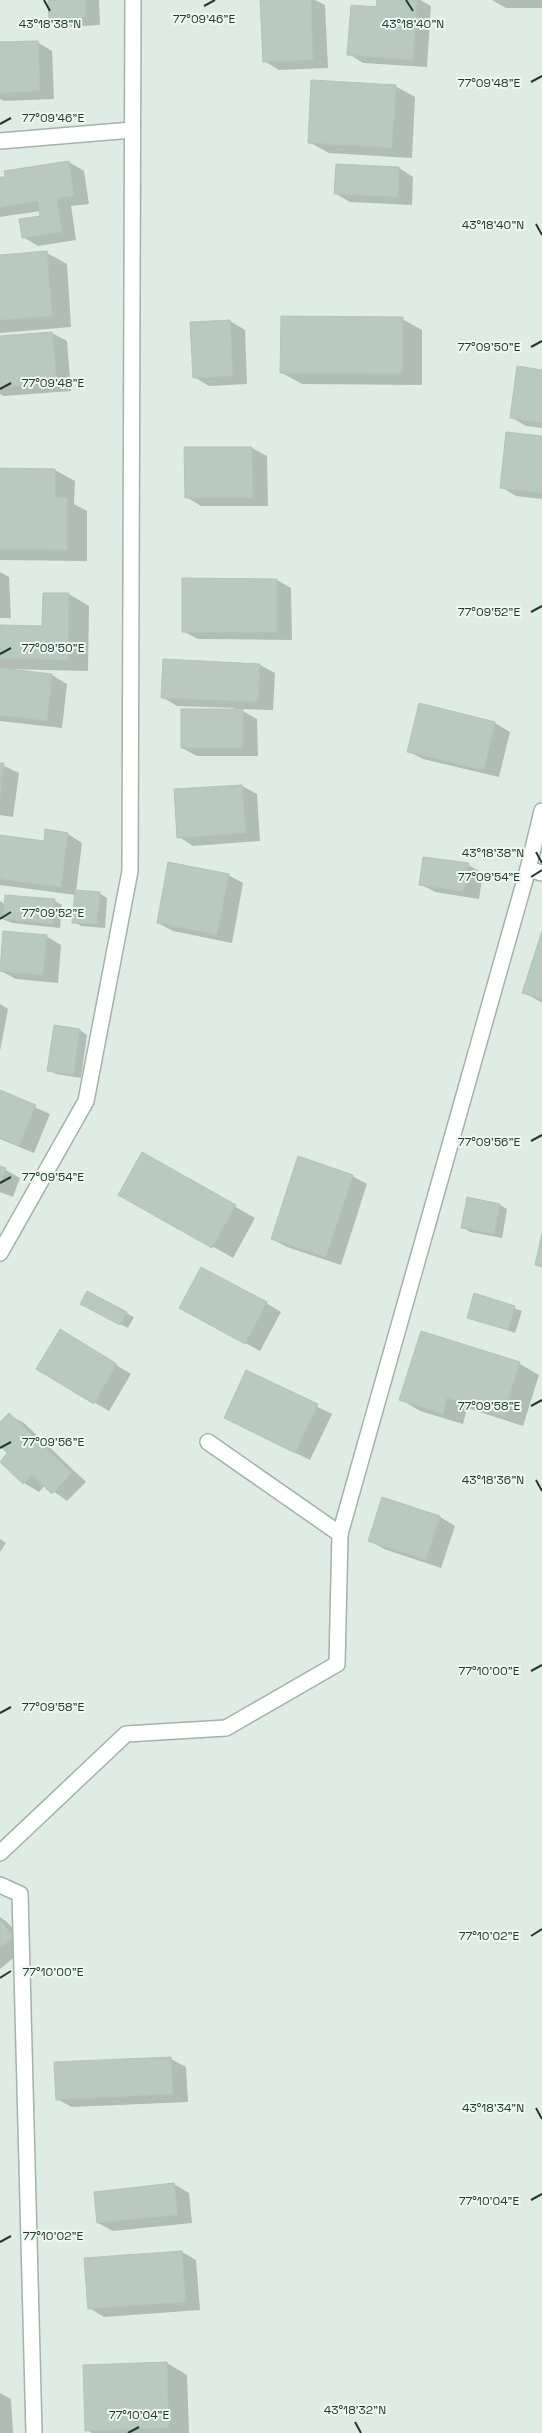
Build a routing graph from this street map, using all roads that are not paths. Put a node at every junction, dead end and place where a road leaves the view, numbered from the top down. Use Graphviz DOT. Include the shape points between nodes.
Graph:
graph roads {
  1 [pos="133,0"];
  2 [pos="132,130"];
  3 [pos="0,141"];
  4 [pos="542,811"];
  5 [pos="535,871"];
  6 [pos="0,1253"];
  7 [pos="208,1442"];
  8 [pos="340,1534"];
  9 [pos="0,1854"];
  10 [pos="0,1885"];
  11 [pos="34,2433"];
  1 -- 2 [label="street"];
  2 -- 3 [label="street"];
  2 -- 6 [label="street" via="130,871 86,1101"];
  4 -- 5 [label="street"];
  5 -- 8 [label="street"];
  7 -- 8 [label="street"];
  8 -- 9 [label="street" via="337,1664 226,1728 126,1734"];
  10 -- 11 [label="street" via="20,1894"];
}
